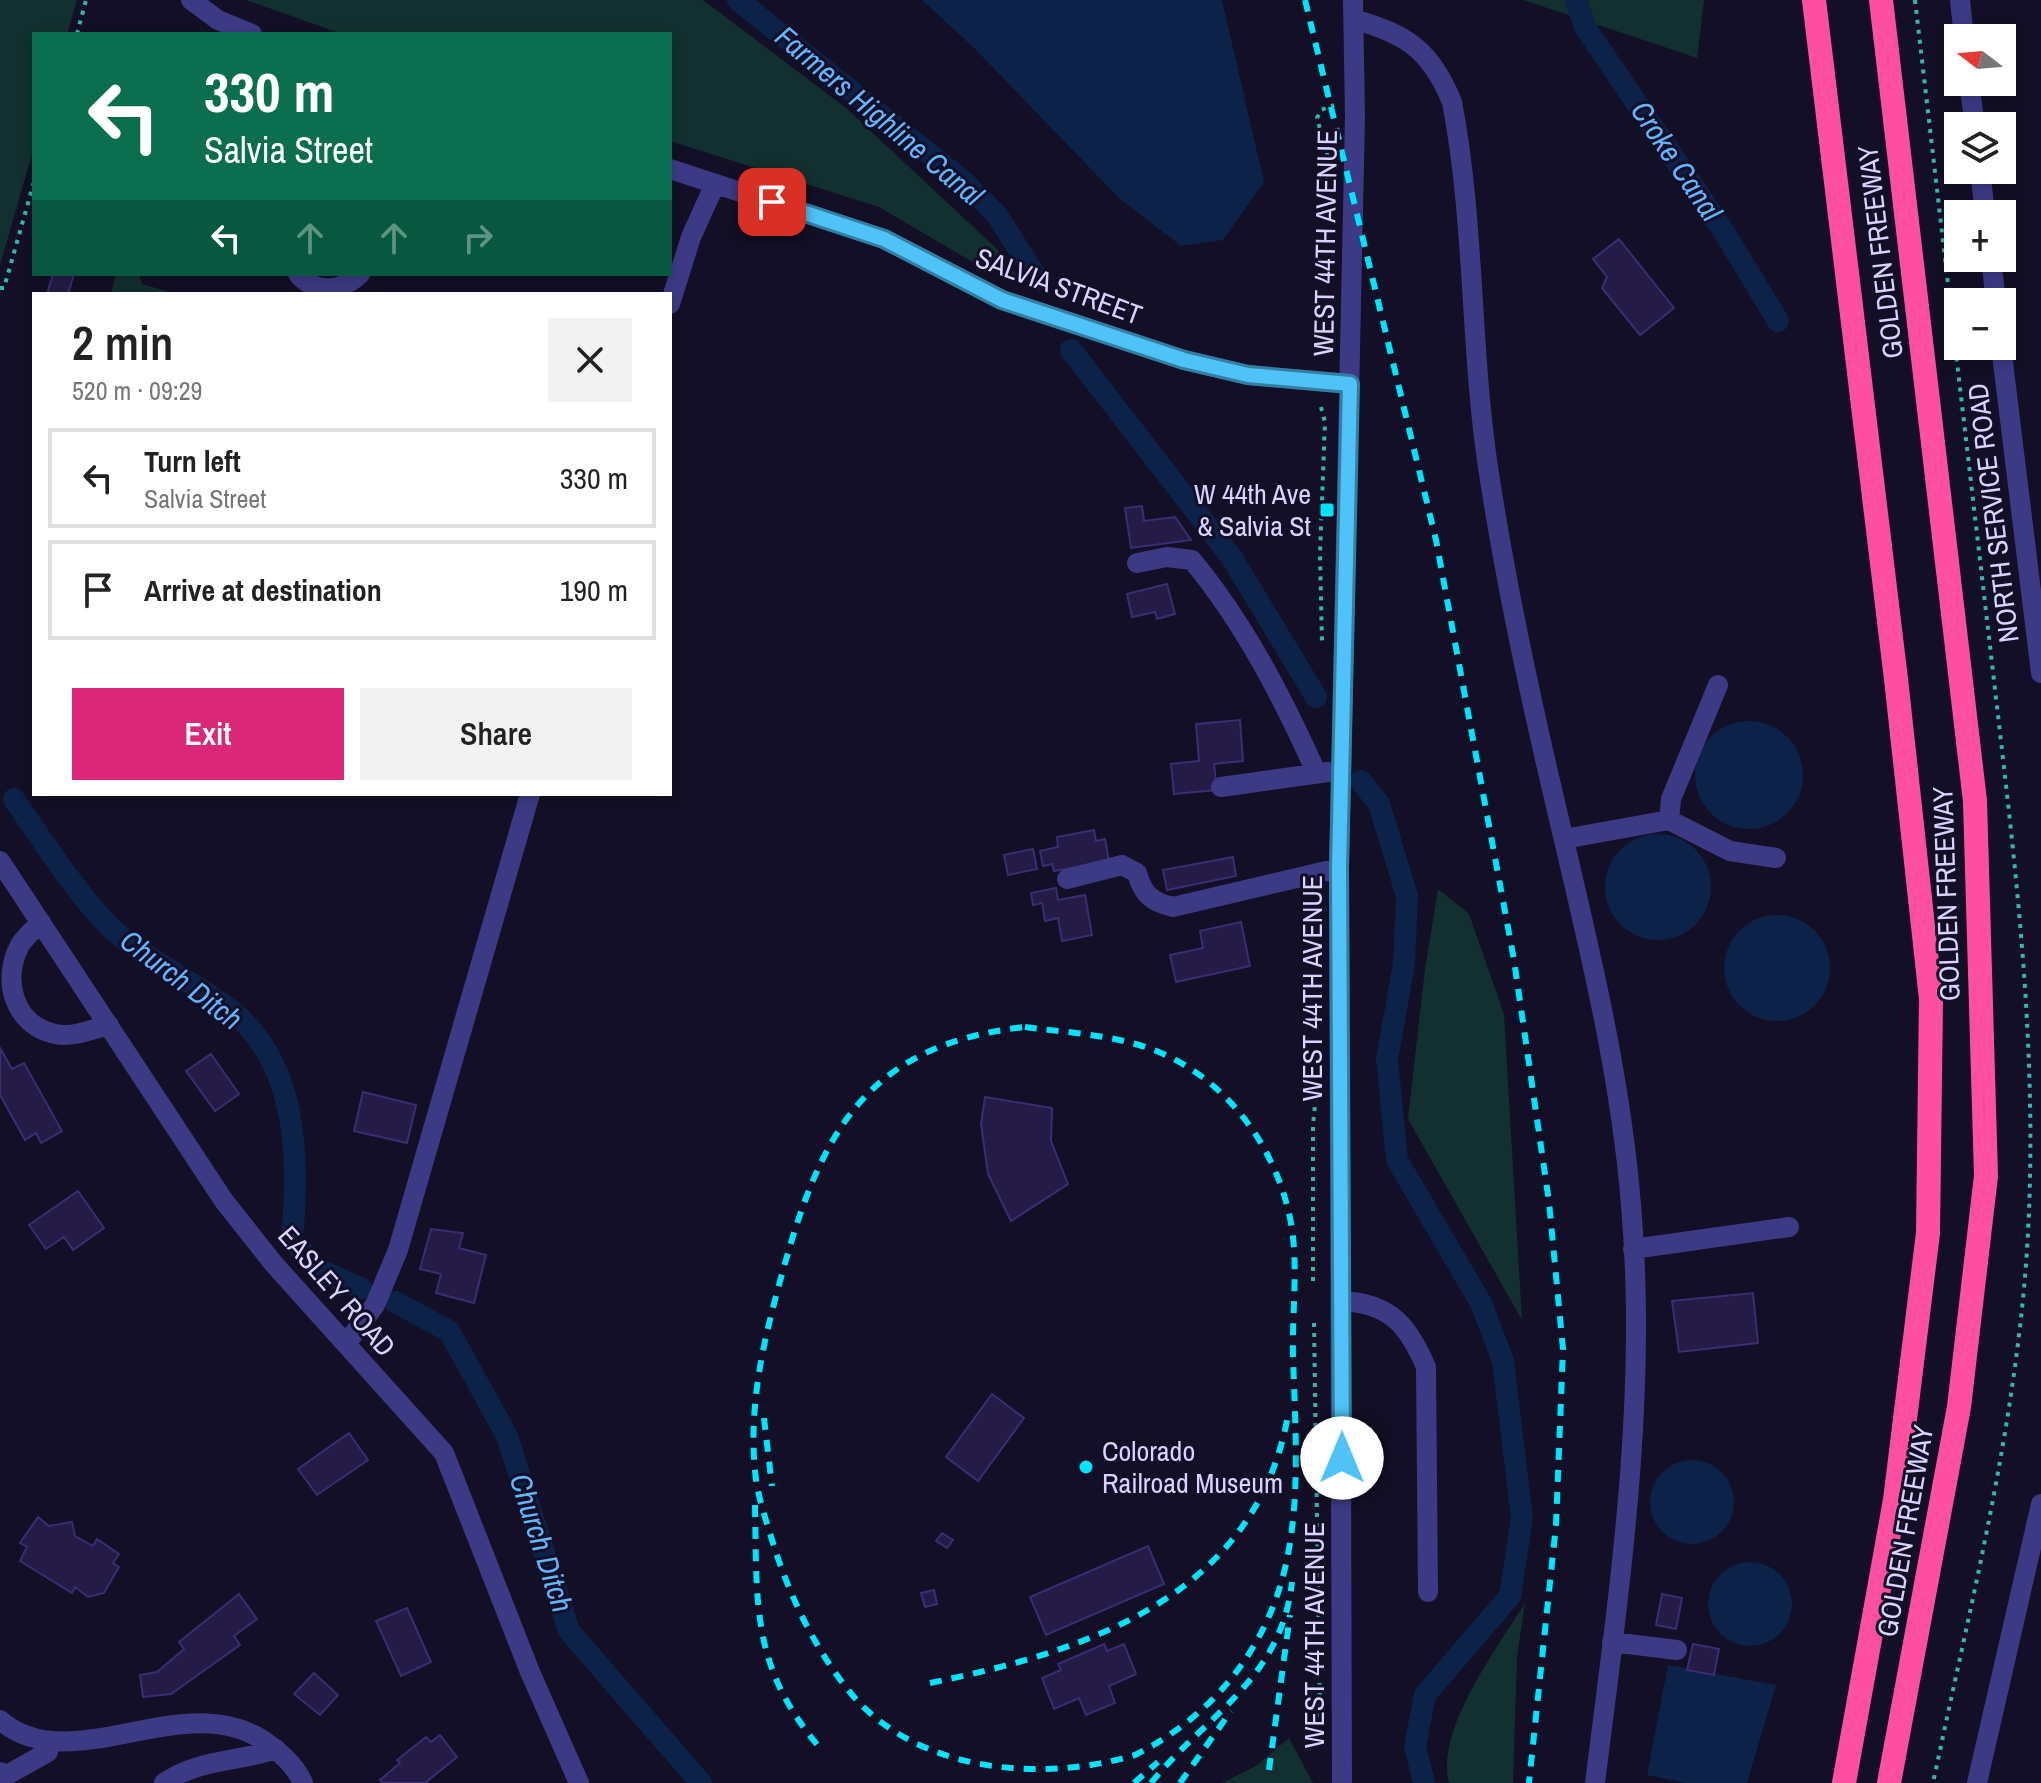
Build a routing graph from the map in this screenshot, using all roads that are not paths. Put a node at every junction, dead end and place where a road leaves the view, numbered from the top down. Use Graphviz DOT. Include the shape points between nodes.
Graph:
graph roads {
  1 [pos="191,0"];
  2 [pos="1814,0"];
  3 [pos="1881,0"];
  4 [pos="1960,0"];
  5 [pos="1353,9"];
  6 [pos="1963,24"];
  7 [pos="247,32"];
  8 [pos="672,170"];
  9 [pos="715,184"];
  10 [pos="300,276"];
  11 [pos="357,276"];
  12 [pos="672,298"];
  13 [pos="2003,360"];
  14 [pos="1350,384"];
  15 [pos="1137,563"];
  16 [pos="2041,673"];
  17 [pos="1718,685"];
  18 [pos="1342,768"];
  19 [pos="1316,772"];
  20 [pos="1221,787"];
  21 [pos="529,796"];
  22 [pos="1669,820"];
  23 [pos="1564,839"];
  24 [pos="1776,858"];
  25 [pos="0,861"];
  26 [pos="1339,868"];
  27 [pos="1067,879"];
  28 [pos="41,922"];
  29 [pos="8,1010"];
  30 [pos="109,1025"];
  31 [pos="1789,1227"];
  32 [pos="1633,1249"];
  33 [pos="1341,1301"];
  34 [pos="346,1344"];
  35 [pos="2041,1504"];
  36 [pos="1428,1592"];
  37 [pos="1612,1642"];
  38 [pos="1677,1650"];
  39 [pos="0,1720"];
  40 [pos="276,1749"];
  41 [pos="48,1752"];
  42 [pos="0,1772"];
  43 [pos="164,1783"];
  44 [pos="303,1783"];
  45 [pos="579,1783"];
  46 [pos="1342,1783"];
  47 [pos="1595,1783"];
  48 [pos="1844,1783"];
  49 [pos="1889,1783"];
  50 [pos="1977,1783"];
  1 -- 7 [label="street" via="218,20"];
  2 -- 48 [label="highway, GOLDEN FREEWAY" via="1931,999 1928,1233 1895,1500"];
  3 -- 49 [label="highway, GOLDEN FREEWAY" via="1975,801 1986,1176 1959,1407"];
  4 -- 6 [label="street"];
  5 -- 14 [label="street, WEST 44TH AVENUE"];
  5 -- 23 [label="street" via="1421,50 1452,102 1487,464"];
  8 -- 9 [label="street, SALVIA STREET"];
  9 -- 12 [label="street"];
  9 -- 14 [label="street, SALVIA STREET" via="884,239 1002,300 1184,360 1248,375"];
  10 -- 11 [label="street" via="325,288 346,285"];
  13 -- 16 [label="street, NORTH SERVICE ROAD"];
  14 -- 18 [label="street, WEST 44TH AVENUE"];
  15 -- 19 [label="street" via="1167,557 1192,560 1220,594 1274,686"];
  17 -- 22 [label="street" via="1671,799"];
  18 -- 19 [label="street"];
  18 -- 26 [label="street, WEST 44TH AVENUE"];
  19 -- 20 [label="street"];
  21 -- 34 [label="street" via="398,1250 375,1305"];
  22 -- 23 [label="street"];
  22 -- 24 [label="street" via="1730,851"];
  23 -- 32 [label="street" via="1605,1019"];
  25 -- 28 [label="street, EASLEY ROAD"];
  26 -- 27 [label="street" via="1173,907 1155,903 1142,890 1137,873 1122,865"];
  26 -- 33 [label="street, WEST 44TH AVENUE"];
  28 -- 29 [label="street" via="21,945 14,963"];
  28 -- 30 [label="street, EASLEY ROAD"];
  29 -- 30 [label="street" via="54,1034"];
  30 -- 34 [label="street, EASLEY ROAD" via="224,1201"];
  31 -- 32 [label="street"];
  32 -- 37 [label="street" via="1634,1426"];
  33 -- 36 [label="street" via="1369,1302 1412,1333 1426,1367"];
  33 -- 46 [label="street, WEST 44TH AVENUE"];
  34 -- 45 [label="street, EASLEY ROAD" via="444,1453"];
  35 -- 50 [label="street"];
  37 -- 38 [label="street"];
  37 -- 47 [label="street"];
  39 -- 41 [label="street" via="34,1748"];
  40 -- 41 [label="street" via="259,1736 207,1727 82,1753"];
  40 -- 43 [label="street" via="199,1764"];
  40 -- 44 [label="street"];
  41 -- 42 [label="street" via="7,1775"];
}
